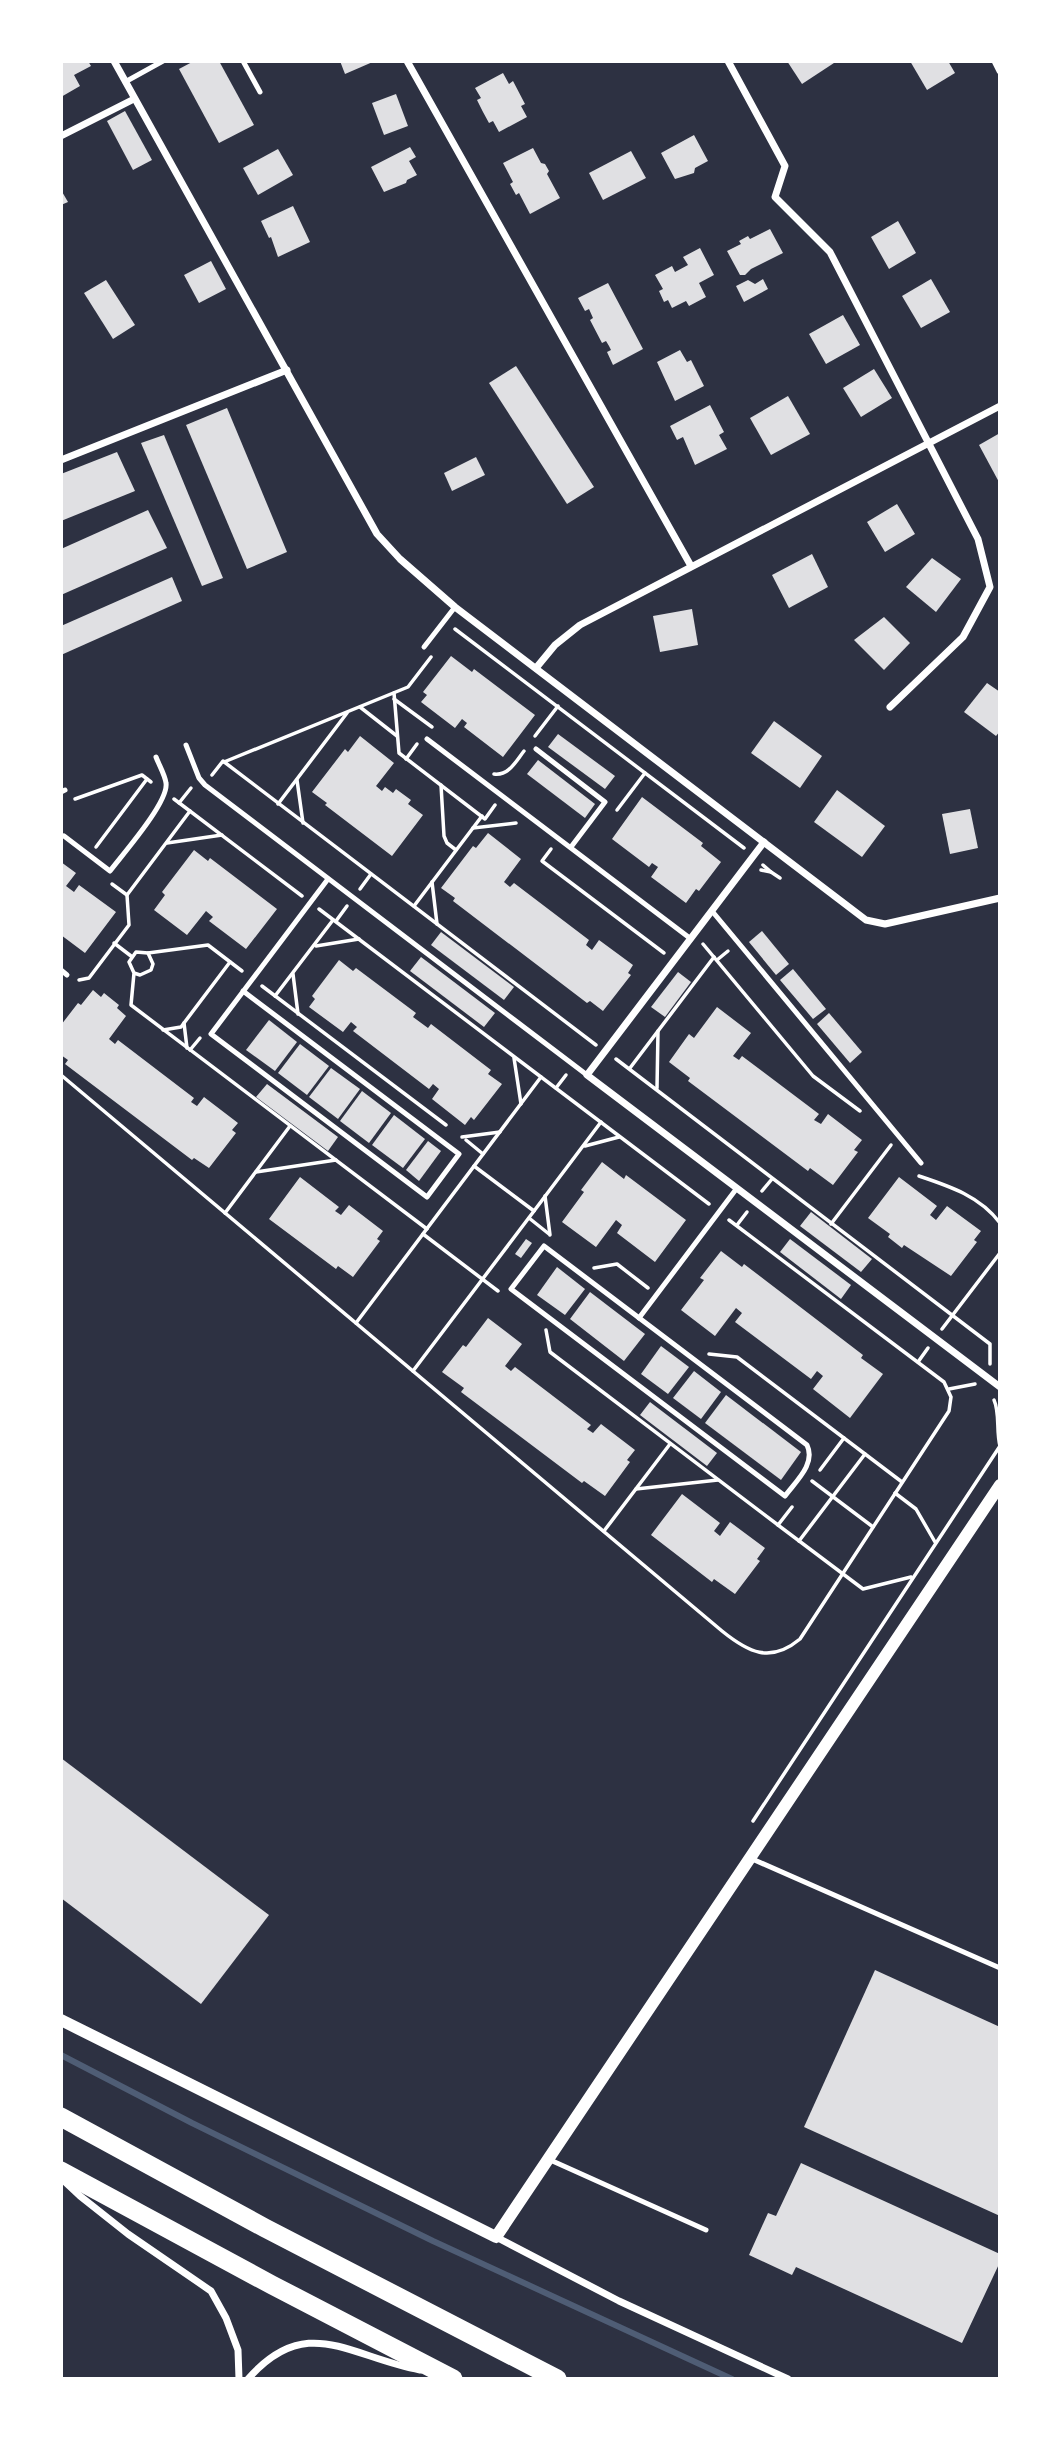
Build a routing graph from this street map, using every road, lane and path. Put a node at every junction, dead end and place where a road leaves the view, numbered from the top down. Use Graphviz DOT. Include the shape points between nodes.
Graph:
graph roads {
  1 [pos="114,61"];
  2 [pos="163,61"];
  3 [pos="243,61"];
  4 [pos="407,61"];
  5 [pos="728,61"];
  6 [pos="995,61"];
  7 [pos="1000,71"];
  8 [pos="125,82"];
  9 [pos="260,92"];
  10 [pos="134,99"];
  11 [pos="61,136"];
  12 [pos="287,370"];
  13 [pos="1000,406"];
  14 [pos="930,443"];
  15 [pos="61,460"];
  16 [pos="691,566"];
  17 [pos="455,607"];
  18 [pos="453,627"];
  19 [pos="424,647"];
  20 [pos="536,668"];
  21 [pos="408,687"];
  22 [pos="394,693"];
  23 [pos="394,699"];
  24 [pos="558,706"];
  25 [pos="359,707"];
  26 [pos="890,707"];
  27 [pos="348,712"];
  28 [pos="435,729"];
  29 [pos="398,736"];
  30 [pos="533,738"];
  31 [pos="427,739"];
  32 [pos="186,745"];
  33 [pos="525,749"];
  34 [pos="536,749"];
  35 [pos="156,757"];
  36 [pos="224,762"];
  37 [pos="645,772"];
  38 [pos="493,774"];
  39 [pos="199,778"];
  40 [pos="297,778"];
  41 [pos="147,779"];
  42 [pos="205,785"];
  43 [pos="441,785"];
  44 [pos="165,792"];
  45 [pos="73,800"];
  46 [pos="179,803"];
  47 [pos="278,804"];
  48 [pos="190,811"];
  49 [pos="504,811"];
  50 [pos="616,811"];
  51 [pos="482,816"];
  52 [pos="512,817"];
  53 [pos="303,823"];
  54 [pos="473,828"];
  55 [pos="222,835"];
  56 [pos="64,836"];
  57 [pos="764,842"];
  58 [pos="167,843"];
  59 [pos="552,847"];
  60 [pos="570,847"];
  61 [pos="746,849"];
  62 [pos="456,850"];
  63 [pos="89,855"];
  64 [pos="328,878"];
  65 [pos="432,882"];
  66 [pos="1000,898"];
  67 [pos="310,902"];
  68 [pos="414,906"];
  69 [pos="712,911"];
  70 [pos="334,920"];
  71 [pos="437,924"];
  72 [pos="693,936"];
  73 [pos="359,939"];
  74 [pos="114,943"];
  75 [pos="313,946"];
  76 [pos="148,953"];
  77 [pos="666,954"];
  78 [pos="131,956"];
  79 [pos="715,957"];
  80 [pos="230,962"];
  81 [pos="61,970"];
  82 [pos="134,973"];
  83 [pos="293,973"];
  84 [pos="67,975"];
  85 [pos="89,978"];
  86 [pos="252,979"];
  87 [pos="243,991"];
  88 [pos="275,996"];
  89 [pos="298,1014"];
  90 [pos="184,1023"];
  91 [pos="163,1030"];
  92 [pos="659,1031"];
  93 [pos="187,1048"];
  94 [pos="605,1052"];
  95 [pos="514,1056"];
  96 [pos="630,1068"];
  97 [pos="587,1074"];
  98 [pos="61,1075"];
  99 [pos="541,1077"];
  100 [pos="657,1088"];
  101 [pos="521,1104"];
  102 [pos="866,1116"];
  103 [pos="601,1122"];
  104 [pos="290,1126"];
  105 [pos="451,1129"];
  106 [pos="500,1132"];
  107 [pos="620,1136"];
  108 [pos="891,1145"];
  109 [pos="583,1146"];
  110 [pos="484,1154"];
  111 [pos="336,1160"];
  112 [pos="921,1163"];
  113 [pos="474,1167"];
  114 [pos="256,1172"];
  115 [pos="915,1175"];
  116 [pos="737,1188"];
  117 [pos="545,1196"];
  118 [pos="534,1212"];
  119 [pos="719,1212"];
  120 [pos="225,1213"];
  121 [pos="1000,1223"];
  122 [pos="831,1224"];
  123 [pos="425,1232"];
  124 [pos="550,1234"];
  125 [pos="1000,1253"];
  126 [pos="594,1268"];
  127 [pos="483,1279"];
  128 [pos="648,1288"];
  129 [pos="504,1295"];
  130 [pos="952,1316"];
  131 [pos="639,1318"];
  132 [pos="356,1323"];
  133 [pos="546,1327"];
  134 [pos="935,1338"];
  135 [pos="990,1344"];
  136 [pos="928,1348"];
  137 [pos="550,1352"];
  138 [pos="707,1353"];
  139 [pos="413,1371"];
  140 [pos="976,1384"];
  141 [pos="1000,1387"];
  142 [pos="949,1389"];
  143 [pos="989,1394"];
  144 [pos="671,1444"];
  145 [pos="1000,1446"];
  146 [pos="865,1454"];
  147 [pos="719,1480"];
  148 [pos="812,1481"];
  149 [pos="902,1482"];
  150 [pos="1000,1485"];
  151 [pos="636,1489"];
  152 [pos="895,1493"];
  153 [pos="832,1496"];
  154 [pos="778,1525"];
  155 [pos="873,1527"];
  156 [pos="604,1531"];
  157 [pos="799,1541"];
  158 [pos="935,1543"];
  159 [pos="842,1574"];
  160 [pos="913,1576"];
  161 [pos="750,1858"];
  162 [pos="1000,1968"];
  163 [pos="61,2020"];
  164 [pos="61,2117"];
  165 [pos="548,2159"];
  166 [pos="61,2171"];
  167 [pos="61,2178"];
  168 [pos="706,2230"];
  169 [pos="496,2237"];
  170 [pos="448,2376"];
  171 [pos="239,2379"];
  172 [pos="248,2379"];
  173 [pos="557,2379"];
  174 [pos="788,2379"];
  1 -- 8 [label="street"];
  2 -- 8 [label="lane"];
  3 -- 9 [label="lane"];
  4 -- 16 [label="street"];
  5 -- 14 [label="street" via="785,166 775,197 830,252"];
  6 -- 7 [label="street"];
  8 -- 10 [label="street"];
  10 -- 11 [label="street"];
  10 -- 12 [label="street"];
  12 -- 15 [label="street"];
  12 -- 17 [label="street" via="377,534"];
  13 -- 14 [label="street"];
  14 -- 16 [label="street"];
  14 -- 26 [label="street" via="978,539 990,587 963,637"];
  16 -- 20 [label="street" via="580,625"];
  17 -- 19 [label="lane"];
  17 -- 20 [label="street"];
  18 -- 24 [label="path"];
  20 -- 57 [label="street"];
  21 -- 22 [label="path"];
  22 -- 23 [label="path"];
  22 -- 25 [label="path"];
  23 -- 28 [label="path"];
  23 -- 29 [label="path"];
  24 -- 30 [label="path"];
  24 -- 37 [label="path"];
  25 -- 27 [label="path"];
  25 -- 29 [label="path"];
  27 -- 36 [label="path"];
  27 -- 40 [label="path"];
  29 -- 43 [label="path" via="399,753"];
  31 -- 60 [label="lane"];
  32 -- 39 [label="lane"];
  33 -- 38 [label="path" via="508,772"];
  34 -- 60 [label="lane" via="605,802"];
  35 -- 44 [label="lane"];
  36 -- 42 [label="path"];
  36 -- 47 [label="path"];
  37 -- 50 [label="path"];
  37 -- 61 [label="path"];
  39 -- 42 [label="lane"];
  39 -- 46 [label="path"];
  40 -- 47 [label="path"];
  40 -- 53 [label="path"];
  41 -- 44 [label="path"];
  41 -- 45 [label="path" via="142,775"];
  41 -- 63 [label="path"];
  42 -- 64 [label="lane"];
  43 -- 51 [label="path"];
  43 -- 62 [label="path" via="444,836"];
  44 -- 46 [label="path"];
  44 -- 63 [label="lane" via="159,807 110,871"];
  46 -- 48 [label="path"];
  47 -- 53 [label="path"];
  48 -- 55 [label="path"];
  48 -- 58 [label="path"];
  49 -- 51 [label="path" via="496,805 485,819"];
  51 -- 54 [label="path"];
  52 -- 54 [label="path" via="519,822"];
  53 -- 68 [label="path"];
  54 -- 62 [label="path"];
  55 -- 58 [label="path"];
  55 -- 67 [label="path"];
  56 -- 63 [label="lane"];
  57 -- 66 [label="street" via="866,920 885,924"];
  57 -- 69 [label="street"];
  58 -- 74 [label="path" via="127,895 129,925"];
  59 -- 77 [label="path" via="542,861"];
  60 -- 72 [label="lane"];
  62 -- 65 [label="path"];
  64 -- 67 [label="lane"];
  64 -- 97 [label="lane"];
  65 -- 68 [label="path"];
  65 -- 71 [label="path"];
  67 -- 70 [label="path"];
  67 -- 86 [label="lane"];
  68 -- 71 [label="path"];
  69 -- 72 [label="street"];
  69 -- 112 [label="lane"];
  70 -- 73 [label="path"];
  70 -- 75 [label="path"];
  71 -- 94 [label="path"];
  72 -- 79 [label="path"];
  72 -- 94 [label="street"];
  73 -- 75 [label="path"];
  73 -- 95 [label="path"];
  74 -- 78 [label="path"];
  74 -- 85 [label="path"];
  75 -- 83 [label="path"];
  76 -- 78 [label="path"];
  76 -- 80 [label="path" via="208,946"];
  76 -- 82 [label="path" via="151,970"];
  78 -- 82 [label="path"];
  79 -- 92 [label="path"];
  79 -- 102 [label="path" via="813,1076"];
  80 -- 86 [label="path"];
  80 -- 90 [label="path"];
  81 -- 84 [label="lane"];
  82 -- 91 [label="path" via="131,1005"];
  83 -- 88 [label="path"];
  83 -- 89 [label="path"];
  86 -- 87 [label="lane"];
  86 -- 88 [label="path"];
  87 -- 87 [label="lane" via="211,1034 427,1197 459,1154"];
  88 -- 89 [label="path"];
  89 -- 105 [label="path"];
  90 -- 91 [label="path"];
  90 -- 93 [label="path"];
  91 -- 93 [label="path"];
  92 -- 96 [label="path"];
  92 -- 100 [label="path"];
  93 -- 104 [label="path"];
  94 -- 96 [label="path"];
  94 -- 97 [label="street"];
  95 -- 99 [label="path"];
  95 -- 101 [label="path"];
  96 -- 100 [label="path"];
  97 -- 116 [label="street"];
  98 -- 120 [label="path"];
  99 -- 101 [label="path"];
  99 -- 103 [label="path"];
  100 -- 122 [label="path"];
  101 -- 106 [label="path"];
  103 -- 107 [label="path"];
  103 -- 109 [label="path"];
  104 -- 111 [label="path"];
  104 -- 114 [label="path"];
  106 -- 110 [label="path"];
  106 -- 110 [label="path" via="461,1137"];
  107 -- 109 [label="path"];
  107 -- 119 [label="path"];
  108 -- 122 [label="path"];
  109 -- 117 [label="path"];
  110 -- 113 [label="path"];
  111 -- 114 [label="path"];
  111 -- 123 [label="path"];
  113 -- 118 [label="path"];
  113 -- 123 [label="path"];
  114 -- 120 [label="path"];
  115 -- 121 [label="path" via="960,1189"];
  116 -- 119 [label="lane"];
  116 -- 134 [label="street"];
  117 -- 118 [label="path"];
  117 -- 124 [label="path"];
  118 -- 127 [label="path"];
  119 -- 131 [label="lane"];
  119 -- 142 [label="path"];
  120 -- 132 [label="path"];
  122 -- 130 [label="path"];
  123 -- 127 [label="path"];
  123 -- 132 [label="path"];
  125 -- 130 [label="path"];
  126 -- 128 [label="path" via="617,1264"];
  127 -- 129 [label="path"];
  127 -- 139 [label="path"];
  130 -- 134 [label="path"];
  130 -- 135 [label="path"];
  131 -- 131 [label="lane" via="544,1246 511,1289 785,1496 809,1463 807,1445"];
  132 -- 139 [label="path"];
  133 -- 137 [label="path"];
  134 -- 136 [label="path"];
  134 -- 141 [label="street"];
  138 -- 146 [label="path" via="737,1357"];
  139 -- 156 [label="path"];
  140 -- 142 [label="path"];
  142 -- 149 [label="path" via="949,1411"];
  143 -- 145 [label="path" via="997,1408"];
  144 -- 151 [label="path"];
  146 -- 149 [label="path"];
  146 -- 153 [label="path"];
  147 -- 151 [label="path"];
  148 -- 153 [label="path"];
  149 -- 152 [label="path"];
  150 -- 161 [label="street"];
  151 -- 156 [label="path"];
  152 -- 155 [label="path"];
  152 -- 158 [label="path" via="916,1509"];
  153 -- 155 [label="path"];
  153 -- 157 [label="path"];
  154 -- 157 [label="path"];
  155 -- 159 [label="path"];
  156 -- 159 [label="path" via="741,1646 761,1653 782,1650 800,1639"];
  157 -- 159 [label="path"];
  159 -- 160 [label="path" via="863,1589"];
  161 -- 162 [label="lane"];
  161 -- 165 [label="street"];
  163 -- 169 [label="street"];
  164 -- 173 [label="highway"];
  165 -- 168 [label="lane"];
  165 -- 169 [label="street"];
  166 -- 170 [label="highway"];
  167 -- 171 [label="street" via="128,2234 211,2291 238,2350"];
  169 -- 174 [label="street" via="619,2301"];
  170 -- 172 [label="street" via="329,2344 304,2343 264,2360"];
}
